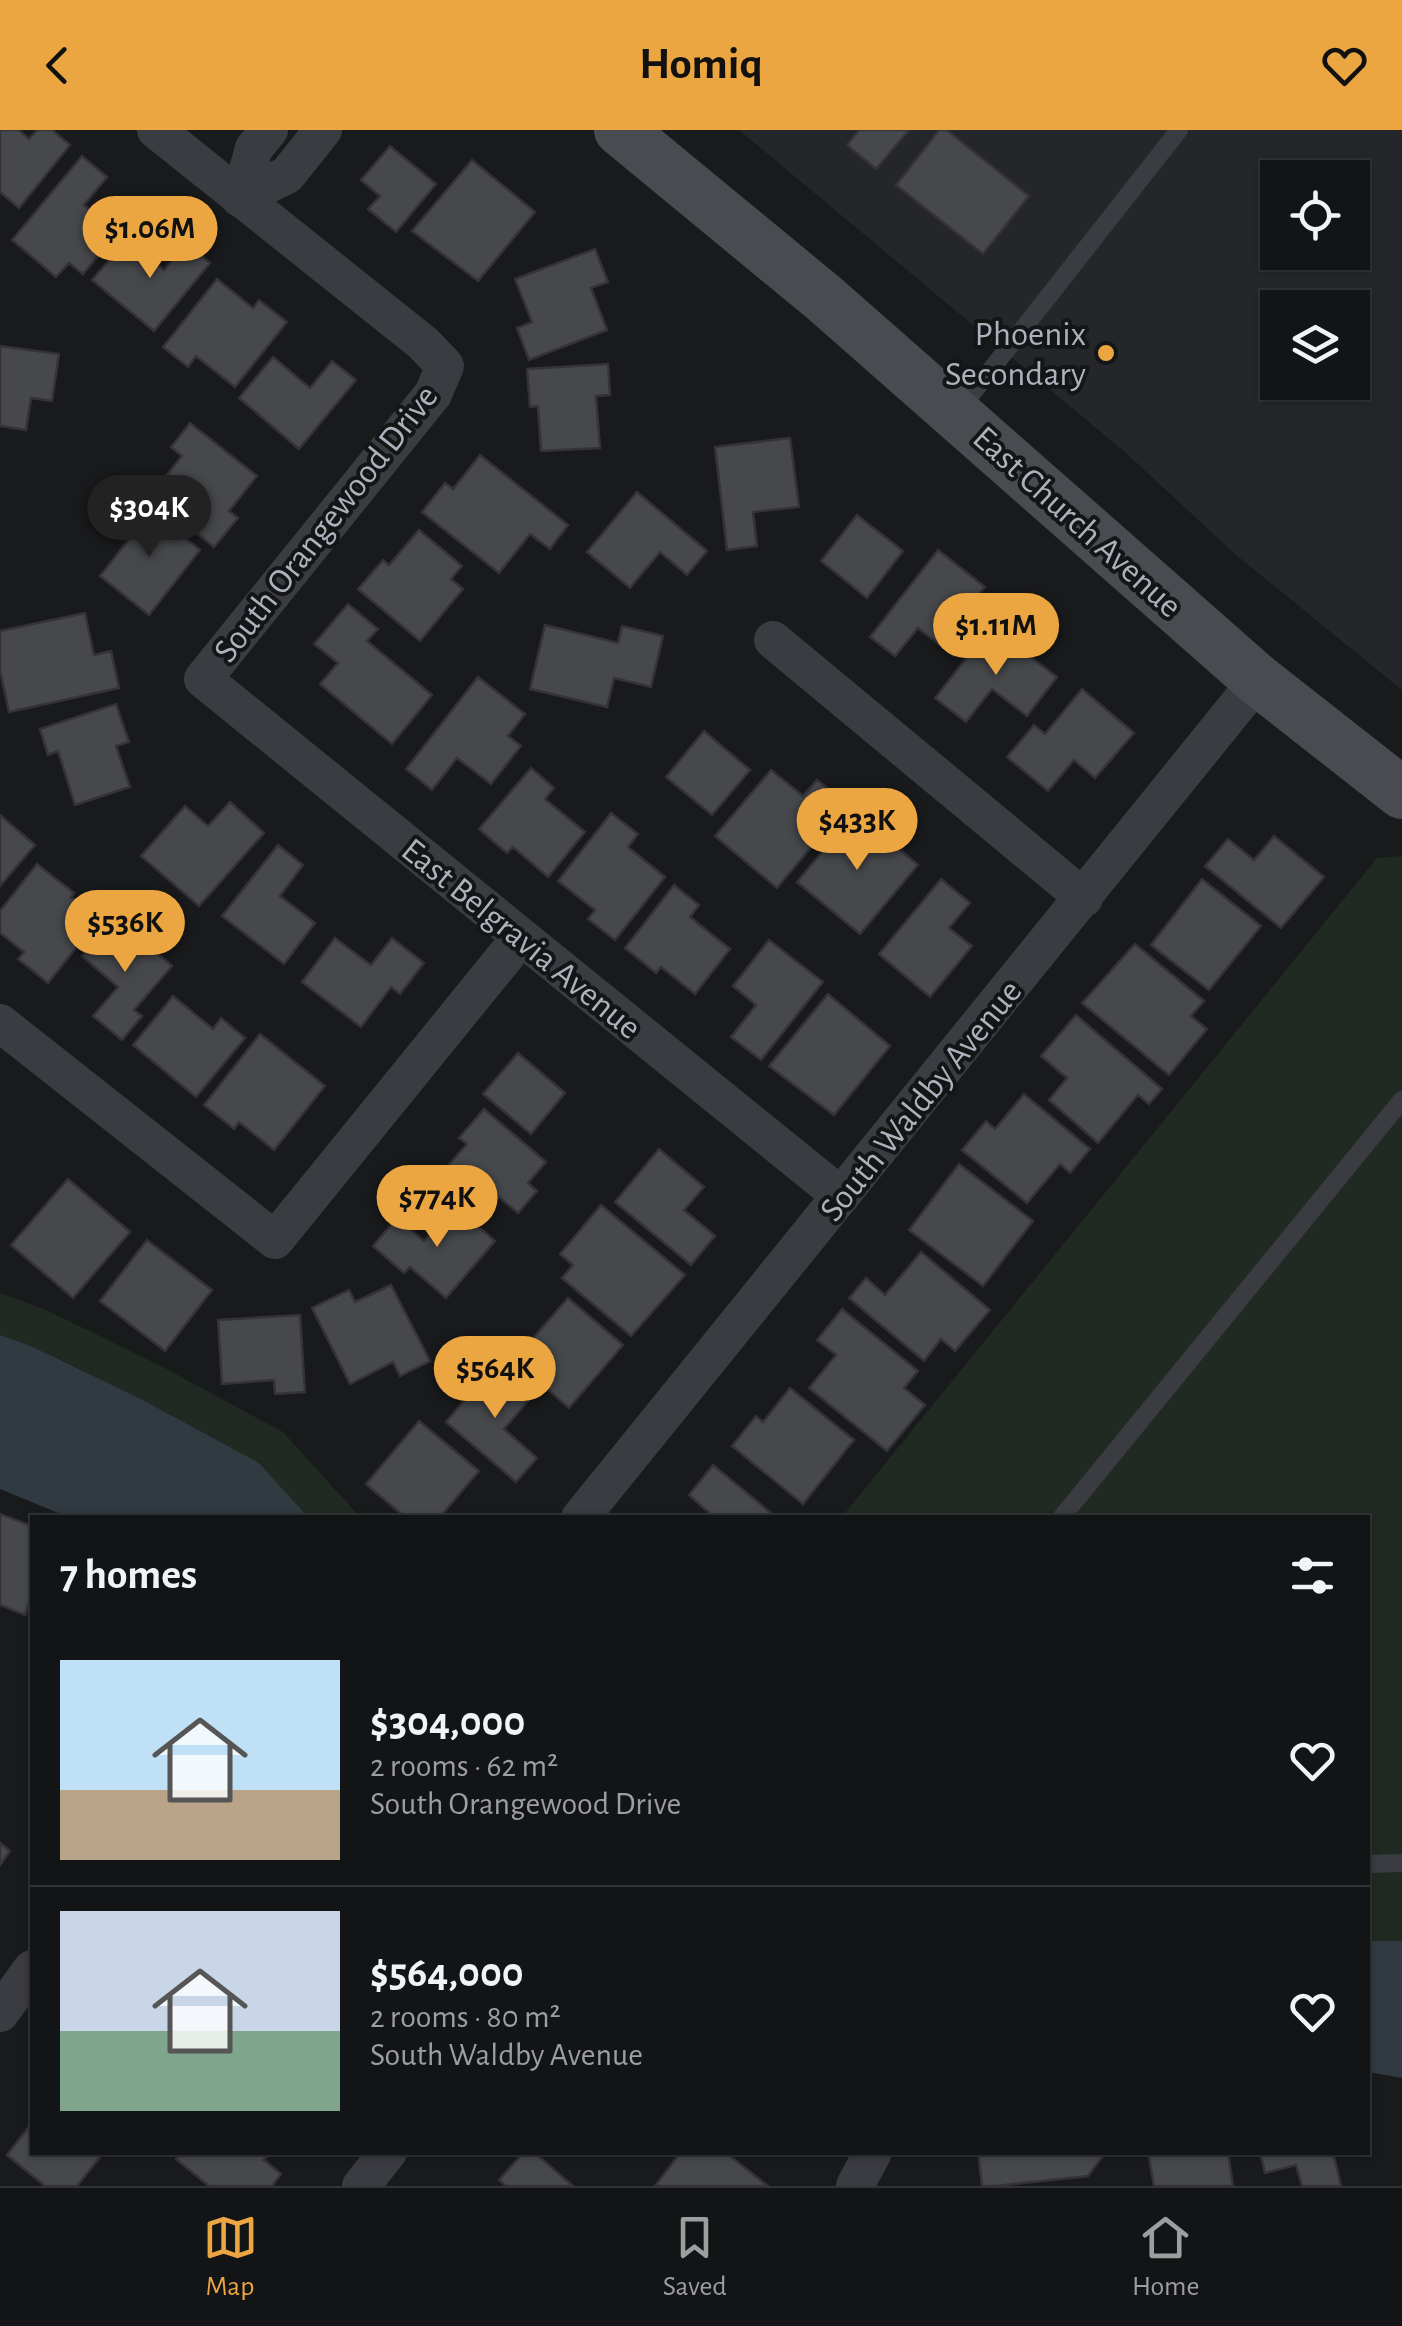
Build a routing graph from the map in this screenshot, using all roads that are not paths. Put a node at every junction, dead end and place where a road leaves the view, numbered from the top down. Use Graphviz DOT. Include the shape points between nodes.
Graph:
graph roads {
  1 [pos="156,130"];
  2 [pos="268,130"];
  3 [pos="323,130"];
  4 [pos="620,130"];
  5 [pos="1178,130"];
  6 [pos="240,198"];
  7 [pos="956,413"];
  8 [pos="774,640"];
  9 [pos="203,679"];
  10 [pos="1258,680"];
  11 [pos="1402,792"];
  12 [pos="1084,898"];
  13 [pos="521,936"];
  14 [pos="0,1023"];
  15 [pos="1398,1112"];
  16 [pos="841,1196"];
  17 [pos="582,1515"];
  18 [pos="1063,1515"];
  19 [pos="1370,1864"];
  20 [pos="1402,1864"];
  21 [pos="30,1973"];
  22 [pos="0,2013"];
  23 [pos="386,2155"];
  24 [pos="871,2155"];
  25 [pos="361,2186"];
  26 [pos="855,2186"];
  1 -- 6 [label="street"];
  2 -- 6 [label="street" via="254,148"];
  3 -- 6 [label="street" via="286,175"];
  4 -- 7 [label="street, East Church Avenue"];
  5 -- 7 [label="lane"];
  6 -- 9 [label="street, South Orangewood Drive" via="445,366 432,394"];
  7 -- 10 [label="street, East Church Avenue"];
  8 -- 12 [label="street"];
  9 -- 13 [label="street, East Belgravia Avenue"];
  10 -- 11 [label="street, East Church Avenue"];
  10 -- 12 [label="street, South Waldby Avenue"];
  12 -- 16 [label="street, South Waldby Avenue"];
  13 -- 14 [label="street" via="276,1240"];
  13 -- 16 [label="street, East Belgravia Avenue"];
  15 -- 18 [label="lane"];
  16 -- 17 [label="street, South Waldby Avenue"];
  19 -- 20 [label="lane"];
  21 -- 22 [label="street"];
  23 -- 25 [label="street"];
  24 -- 26 [label="street"];
}
